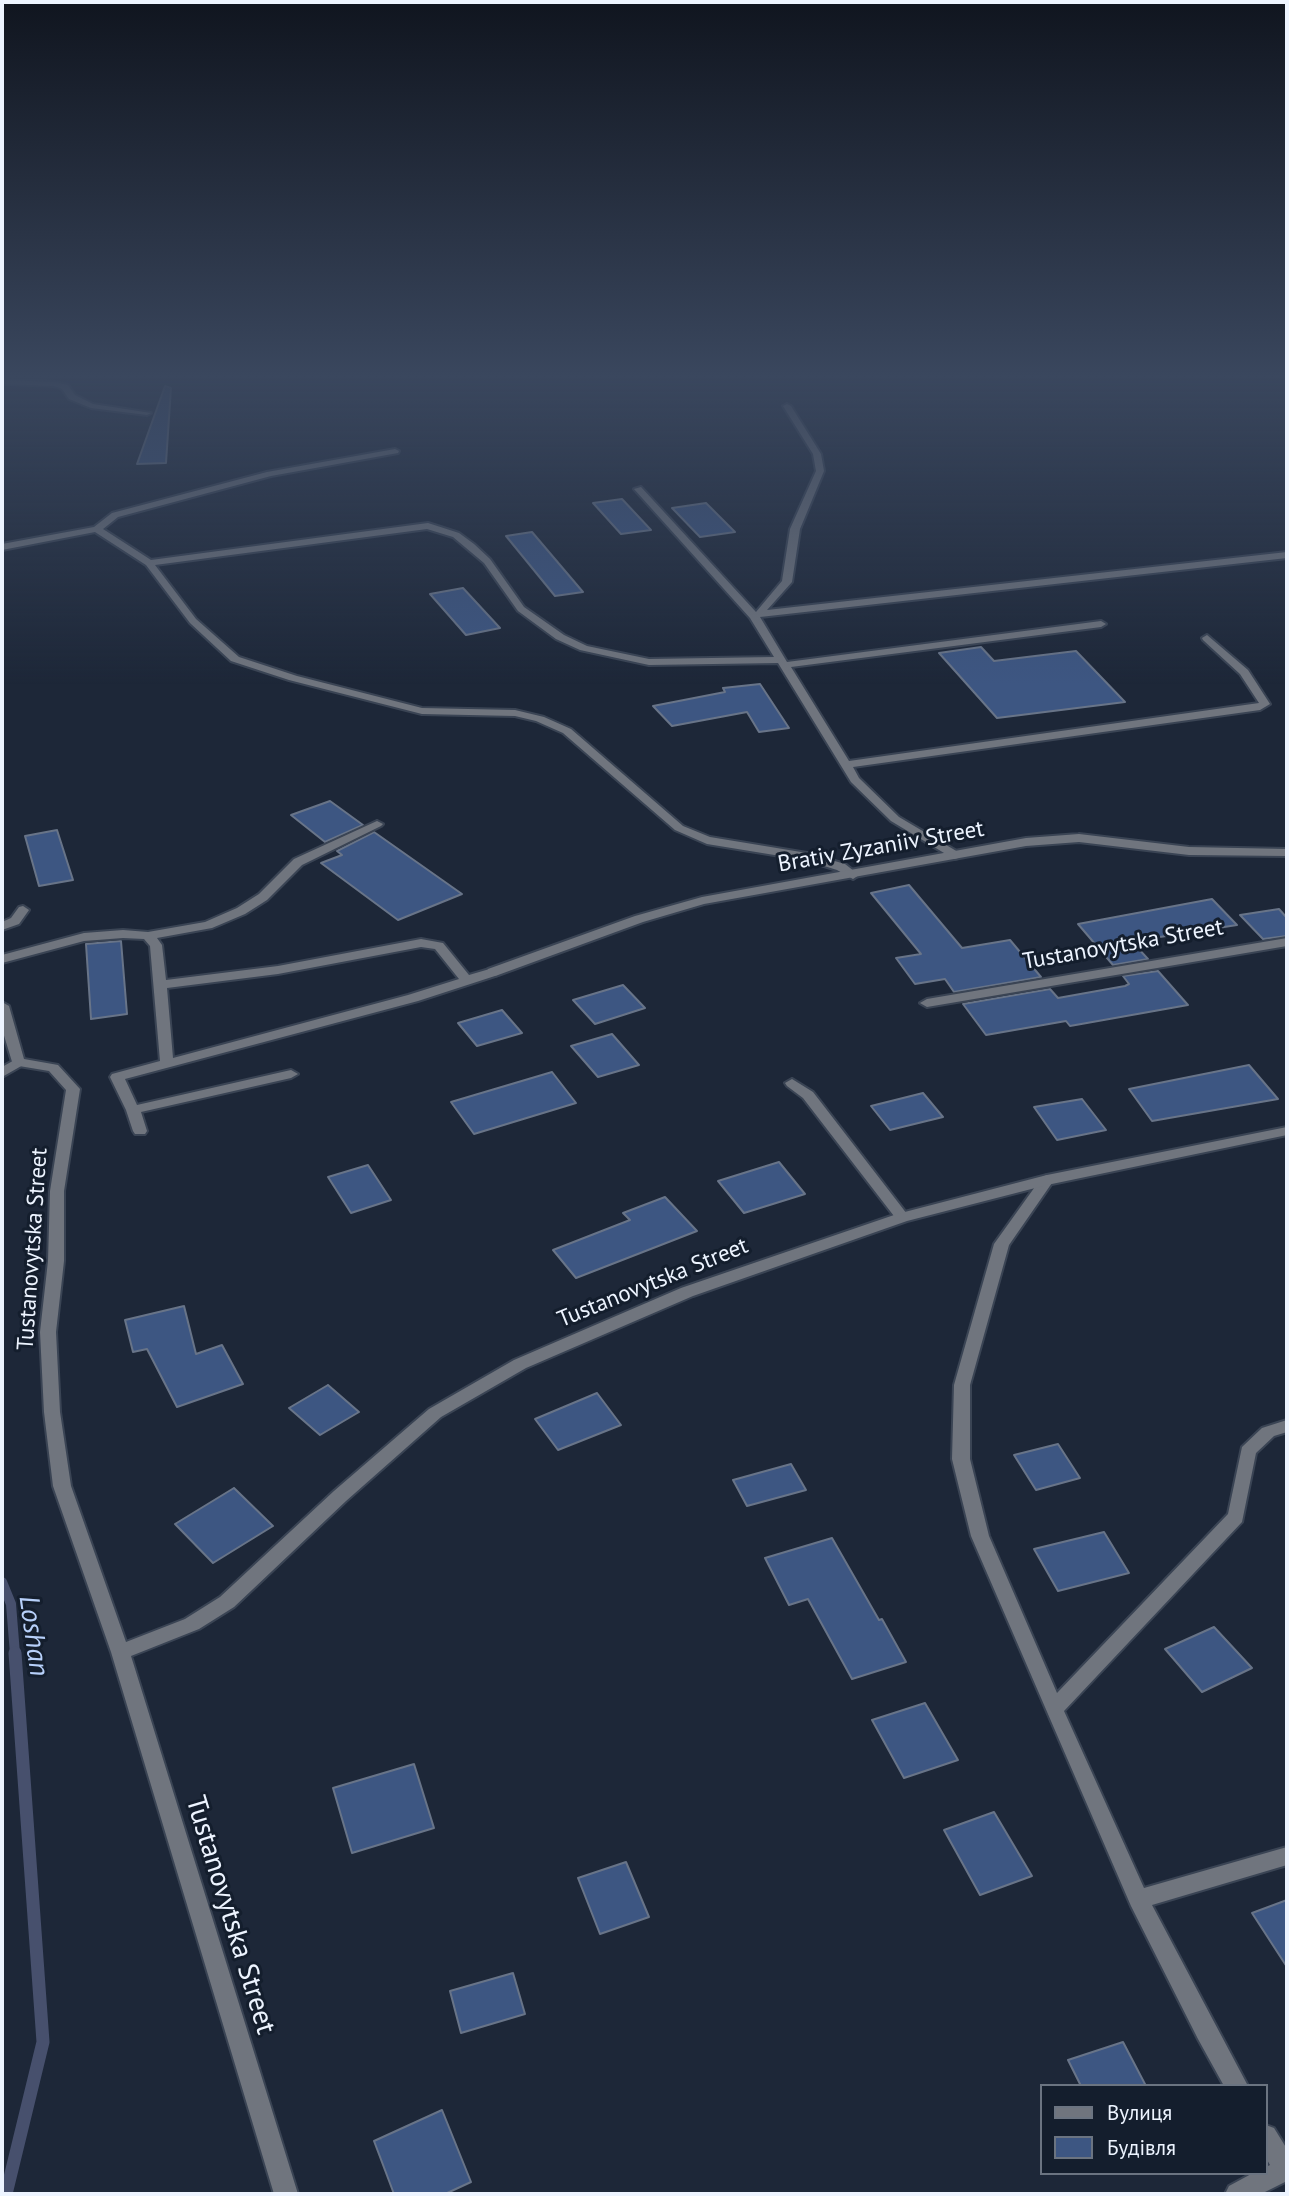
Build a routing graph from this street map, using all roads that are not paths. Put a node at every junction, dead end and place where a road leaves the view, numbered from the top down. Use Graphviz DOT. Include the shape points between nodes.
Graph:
graph roads {
  1 [pos="246,480"];
  2 [pos="816,480"];
  3 [pos="638,489"];
  4 [pos="97,529"];
  5 [pos="2,547"];
  6 [pos="1287,555"];
  7 [pos="149,563"];
  8 [pos="758,615"];
  9 [pos="1101,624"];
  10 [pos="1207,638"];
  11 [pos="784,663"];
  12 [pos="846,765"];
  13 [pos="377,824"];
  14 [pos="1287,853"];
  15 [pos="954,855"];
  16 [pos="853,875"];
  17 [pos="23,910"];
  18 [pos="2,926"];
  19 [pos="148,936"];
  20 [pos="1287,942"];
  21 [pos="2,959"];
  22 [pos="467,981"];
  23 [pos="160,985"];
  24 [pos="926,1003"];
  25 [pos="2,1006"];
  26 [pos="18,1062"];
  27 [pos="167,1063"];
  28 [pos="2,1073"];
  29 [pos="291,1074"];
  30 [pos="792,1083"];
  31 [pos="133,1110"];
  32 [pos="139,1131"];
  33 [pos="1287,1131"];
  34 [pos="1046,1180"];
  35 [pos="902,1217"];
  36 [pos="1287,1426"];
  37 [pos="120,1652"];
  38 [pos="1054,1709"];
  39 [pos="1287,1856"];
  40 [pos="1138,1899"];
  41 [pos="1236,2084"];
  42 [pos="1268,2139"];
  43 [pos="286,2194"];
  44 [pos="1237,2194"];
  1 -- 4 [label="street" via="115,515"];
  2 -- 8 [label="street" via="795,530 787,582"];
  3 -- 8 [label="street"];
  4 -- 5 [label="street"];
  4 -- 7 [label="street"];
  6 -- 8 [label="street"];
  7 -- 11 [label="street" via="410,527 442,528 486,561 521,609 584,648 649,662"];
  7 -- 16 [label="street" via="193,621 235,659 422,710 515,713 540,719 567,731 680,828 707,840 807,856"];
  8 -- 11 [label="street"];
  9 -- 11 [label="street"];
  10 -- 12 [label="street" via="1244,672 1265,704"];
  11 -- 12 [label="street"];
  12 -- 15 [label="street" via="855,780 895,818"];
  13 -- 19 [label="street" via="298,862 263,897 241,911 208,925"];
  14 -- 15 [label="street, Brativ Zyzaniiv Street" via="1177,850 1054,838"];
  15 -- 16 [label="street, Brativ Zyzaniiv Street"];
  16 -- 22 [label="street, Brativ Zyzaniiv Street" via="675,907"];
  17 -- 18 [label="street"];
  19 -- 21 [label="street" via="84,937"];
  19 -- 23 [label="street" via="156,945"];
  20 -- 24 [label="street, Tustanovytska Street"];
  22 -- 23 [label="street" via="439,946 421,943 278,970"];
  22 -- 27 [label="street, Brativ Zyzaniiv Street"];
  23 -- 27 [label="street"];
  25 -- 26 [label="street"];
  26 -- 28 [label="street"];
  26 -- 37 [label="street, Tustanovytska Street" via="53,1068 73,1089 57,1191 48,1332 52,1412 62,1486"];
  27 -- 31 [label="street, Brativ Zyzaniiv Street" via="117,1077"];
  29 -- 31 [label="street"];
  30 -- 35 [label="street" via="808,1095"];
  31 -- 32 [label="street"];
  33 -- 34 [label="street, Tustanovytska Street"];
  34 -- 35 [label="street, Tustanovytska Street"];
  34 -- 38 [label="street" via="1003,1244 962,1385 961,1459 981,1536"];
  35 -- 37 [label="street, Tustanovytska Street" via="687,1292 520,1364 435,1413 227,1602 192,1624"];
  36 -- 38 [label="street" via="1268,1432 1248,1451 1236,1517"];
  37 -- 43 [label="street, Tustanovytska Street"];
  38 -- 40 [label="street"];
  39 -- 40 [label="street"];
  40 -- 41 [label="street"];
  42 -- 44 [label="street" via="1286,2169"];
}
